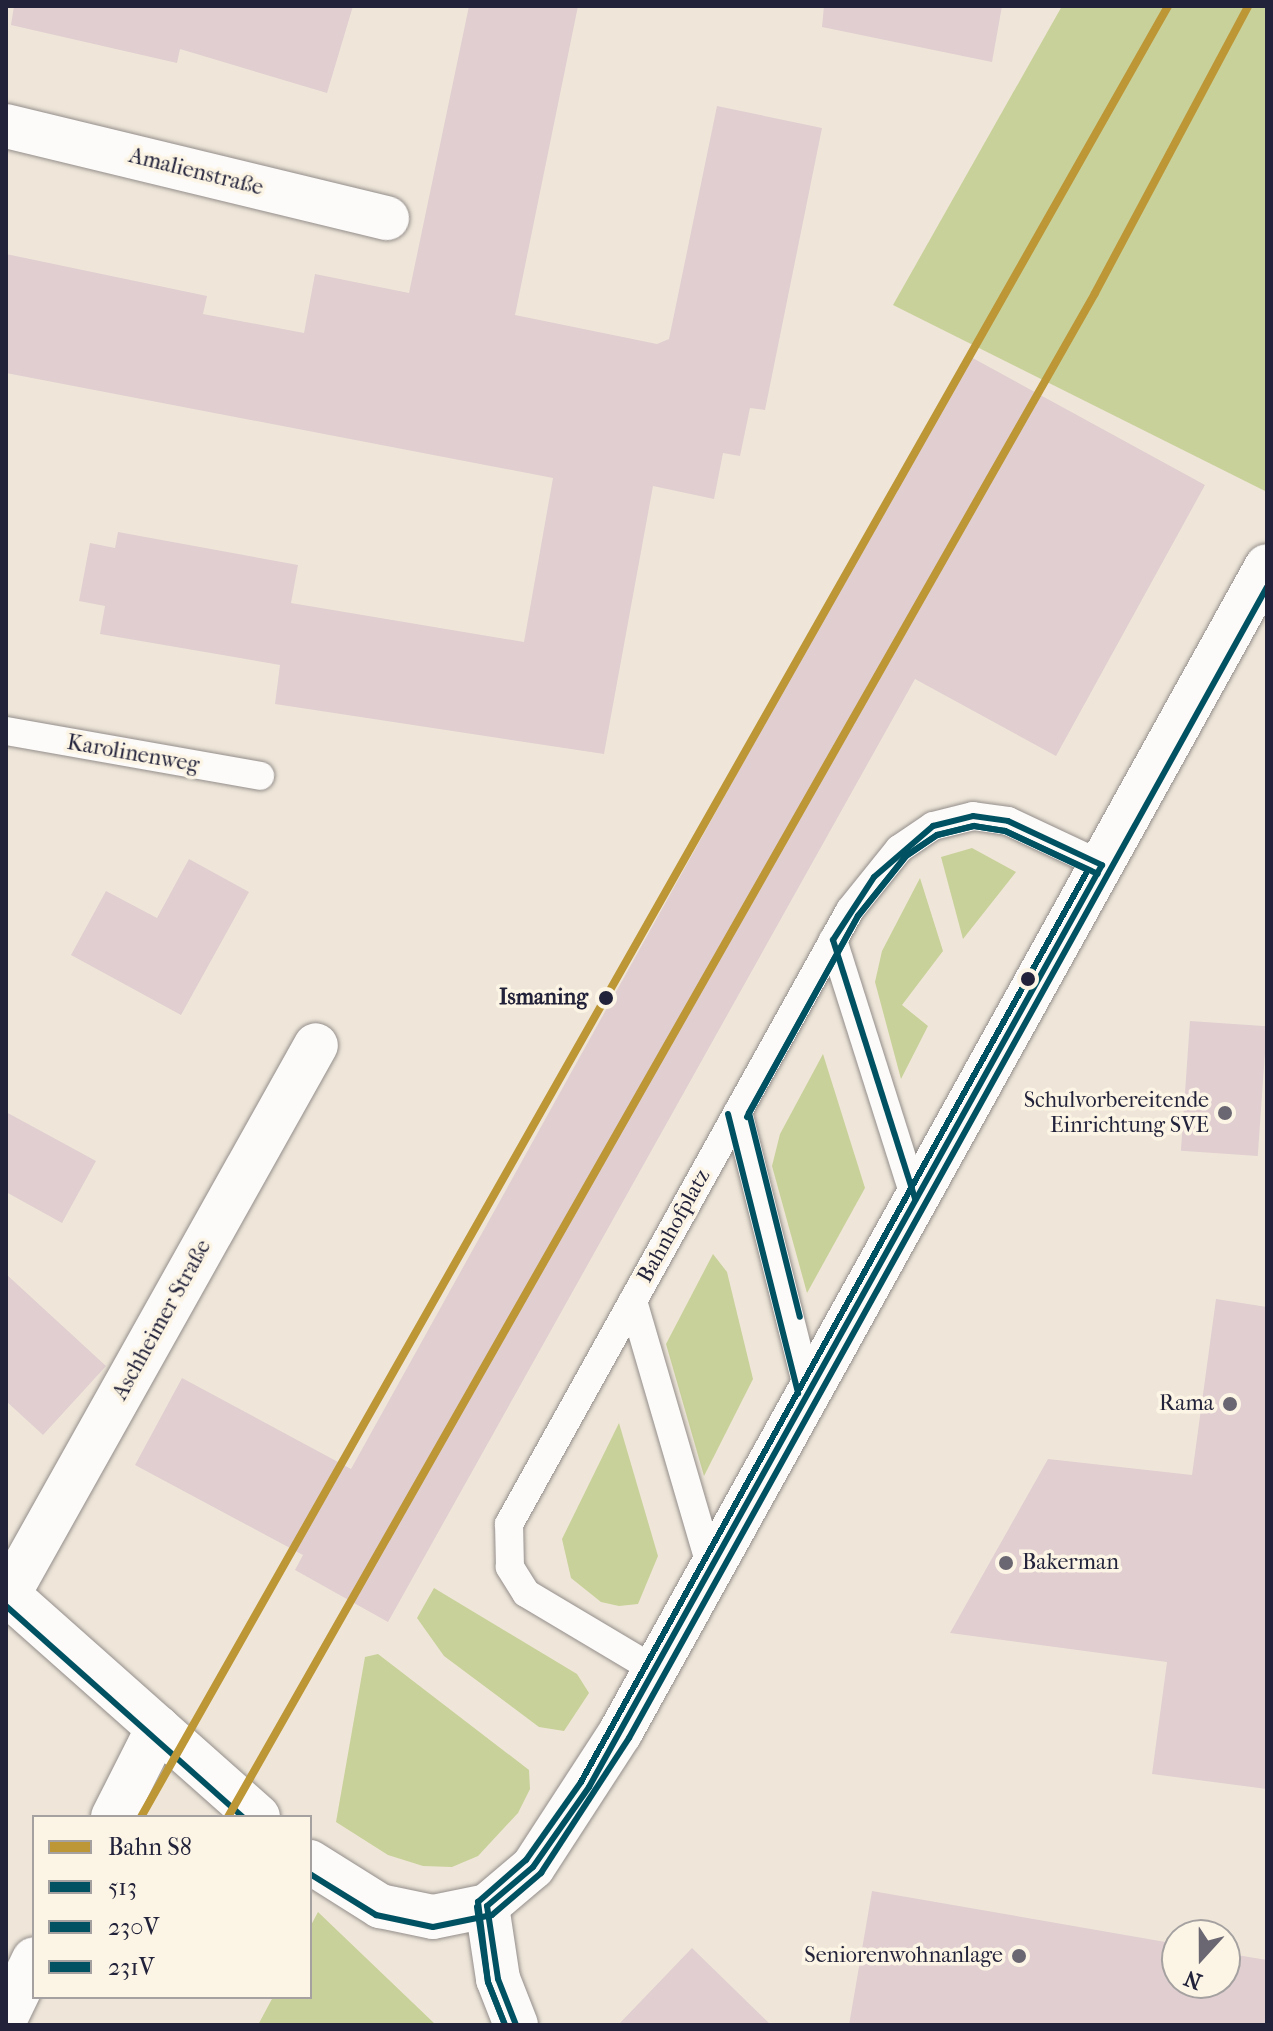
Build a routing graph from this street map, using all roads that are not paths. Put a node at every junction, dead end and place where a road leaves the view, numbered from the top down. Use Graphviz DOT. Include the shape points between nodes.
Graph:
graph roads {
  1 [pos="6,126"];
  2 [pos="387,218"];
  3 [pos="1267,566"];
  4 [pos="6,731"];
  5 [pos="260,776"];
  6 [pos="1102,865"];
  7 [pos="833,940"];
  8 [pos="316,1045"];
  9 [pos="738,1112"];
  10 [pos="915,1199"];
  11 [pos="633,1301"];
  12 [pos="808,1391"];
  13 [pos="711,1568"];
  14 [pos="7,1594"];
  15 [pos="655,1670"];
  16 [pos="158,1728"];
  17 [pos="114,1815"];
  18 [pos="256,1815"];
  19 [pos="312,1863"];
  20 [pos="487,1906"];
  21 [pos="516,2025"];
  1 -- 2 [label="street, Amalienstraße"];
  3 -- 6 [label="street"];
  4 -- 5 [label="lane, Karolinenweg"];
  6 -- 7 [label="lane, Bahnhofplatz" via="1008,821 973,816 933,826 874,877"];
  6 -- 10 [label="street"];
  7 -- 9 [label="lane, Bahnhofplatz"];
  7 -- 10 [label="lane"];
  8 -- 14 [label="street, Aschheimer Straße"];
  9 -- 11 [label="lane, Bahnhofplatz"];
  9 -- 12 [label="lane"];
  10 -- 12 [label="street"];
  11 -- 13 [label="lane"];
  11 -- 15 [label="lane, Bahnhofplatz" via="505,1542 526,1593"];
  12 -- 13 [label="street"];
  13 -- 15 [label="street"];
  14 -- 16 [label="street, Aschheimer Straße"];
  15 -- 20 [label="street" via="589,1787 533,1867"];
  16 -- 17 [label="street"];
  16 -- 18 [label="street, Aschheimer Straße"];
  19 -- 20 [label="street" via="380,1906 433,1917"];
  20 -- 21 [label="street" via="498,1979"];
}
